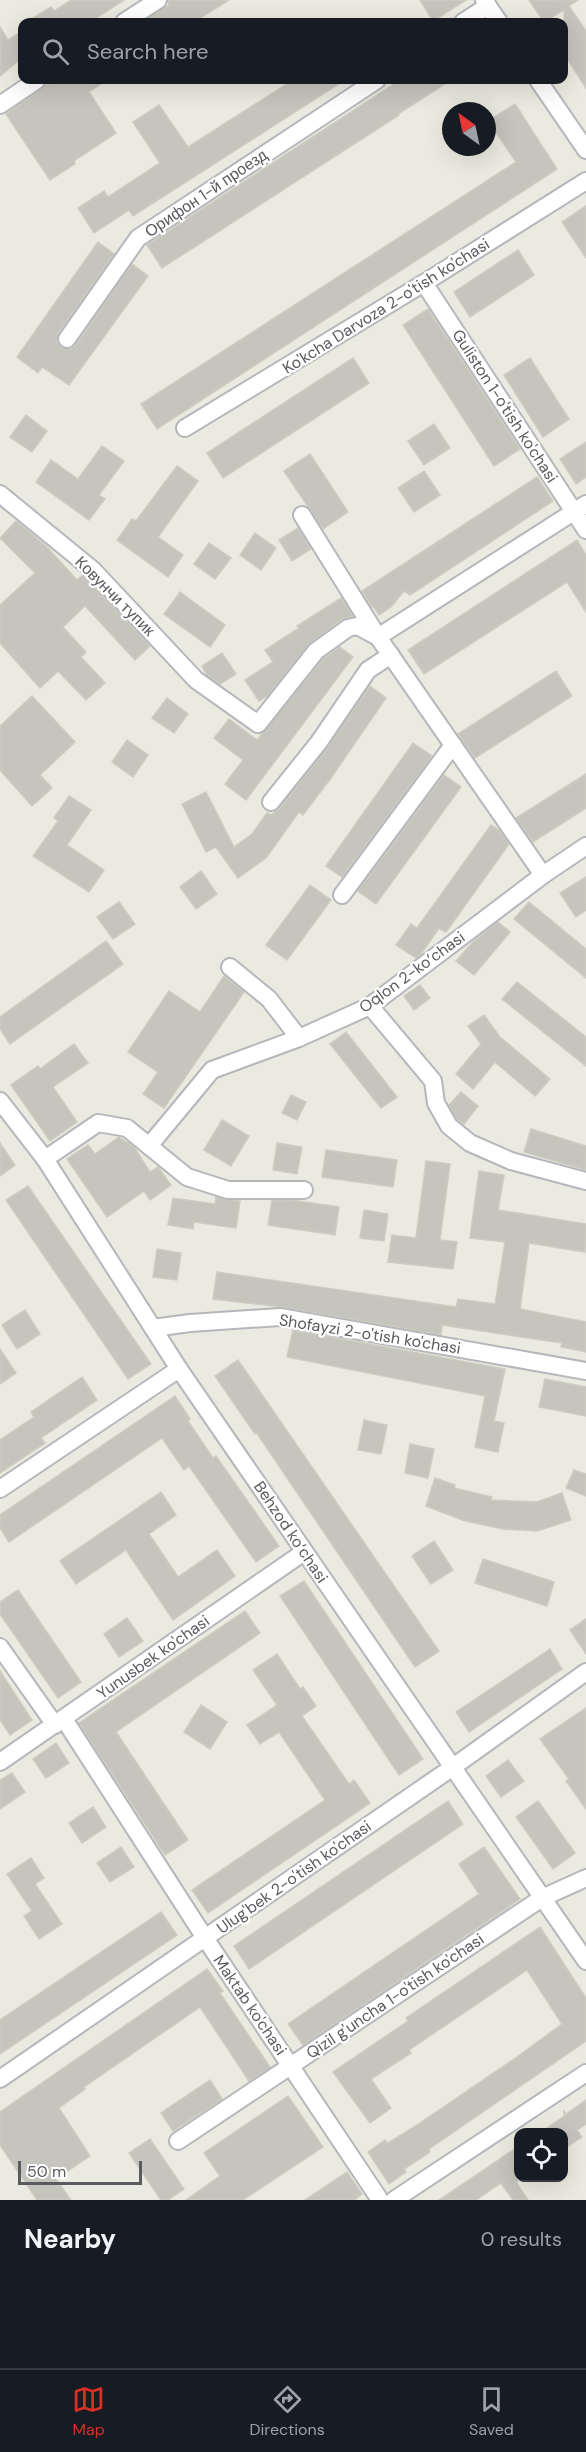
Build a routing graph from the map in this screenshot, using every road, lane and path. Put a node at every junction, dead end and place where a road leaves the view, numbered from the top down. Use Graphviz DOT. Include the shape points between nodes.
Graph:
graph roads {
  1 [pos="158,0"];
  2 [pos="486,3"];
  3 [pos="130,18"];
  4 [pos="468,18"];
  5 [pos="496,18"];
  6 [pos="31,84"];
  7 [pos="371,84"];
  8 [pos="541,84"];
  9 [pos="3,103"];
  10 [pos="586,150"];
  11 [pos="586,181"];
  12 [pos="424,283"];
  13 [pos="67,339"];
  14 [pos="185,428"];
  15 [pos="0,494"];
  16 [pos="580,508"];
  17 [pos="302,515"];
  18 [pos="586,530"];
  19 [pos="378,637"];
  20 [pos="391,655"];
  21 [pos="453,745"];
  22 [pos="271,802"];
  23 [pos="586,846"];
  24 [pos="543,875"];
  25 [pos="342,895"];
  26 [pos="230,967"];
  27 [pos="370,1006"];
  28 [pos="299,1038"];
  29 [pos="0,1101"];
  30 [pos="149,1146"];
  31 [pos="45,1159"];
  32 [pos="586,1181"];
  33 [pos="304,1190"];
  34 [pos="153,1328"];
  35 [pos="179,1369"];
  36 [pos="586,1371"];
  37 [pos="0,1489"];
  38 [pos="304,1552"];
  39 [pos="0,1647"];
  40 [pos="586,1671"];
  41 [pos="60,1722"];
  42 [pos="0,1762"];
  43 [pos="453,1767"];
  44 [pos="586,1878"];
  45 [pos="542,1898"];
  46 [pos="206,1938"];
  47 [pos="586,1961"];
  48 [pos="290,2065"];
  49 [pos="586,2073"];
  50 [pos="0,2079"];
  51 [pos="178,2141"];
  52 [pos="380,2200"];
  53 [pos="394,2200"];
  1 -- 3 [label="street"];
  2 -- 4 [label="street"];
  2 -- 5 [label="street"];
  6 -- 9 [label="street"];
  7 -- 13 [label="street, Орифон 1-й проезд" via="138,238"];
  8 -- 10 [label="street"];
  11 -- 12 [label="street, Ko'kcha Darvoza 2-o'tish ko'chasi"];
  12 -- 14 [label="street, Ko'kcha Darvoza 2-o'tish ko'chasi"];
  12 -- 16 [label="street, Guliston 1-o'tish ko'chasi"];
  15 -- 19 [label="street, Ковунчи тупик" via="93,570 196,680 258,724 316,651 353,626"];
  16 -- 18 [label="street, Guliston 1-o'tish ko'chasi"];
  16 -- 19 [label="street"];
  17 -- 19 [label="street"];
  19 -- 20 [label="street"];
  20 -- 21 [label="street"];
  20 -- 22 [label="street" via="368,670 319,742"];
  21 -- 24 [label="street"];
  21 -- 25 [label="street"];
  23 -- 24 [label="street, Oqlon 2-ko‘chasi"];
  24 -- 27 [label="street, Oqlon 2-ko‘chasi"];
  26 -- 28 [label="street" via="269,999"];
  27 -- 28 [label="street, Oqlon 2-ko‘chasi"];
  27 -- 32 [label="street" via="433,1081 436,1103 449,1126 470,1143 511,1161"];
  28 -- 30 [label="street, Oqlon 2-ko‘chasi" via="212,1070"];
  29 -- 31 [label="street, Behzod ko‘chasi"];
  30 -- 31 [label="street" via="127,1128 98,1123"];
  30 -- 33 [label="street" via="187,1177 228,1190"];
  31 -- 34 [label="street, Behzod ko‘chasi"];
  34 -- 35 [label="street, Behzod ko‘chasi"];
  34 -- 36 [label="street, Shofayzi 2-o'tish ko'chasi" via="280,1317"];
  35 -- 37 [label="street"];
  35 -- 38 [label="street, Behzod ko‘chasi"];
  38 -- 41 [label="street, Yunusbek ko'chasi"];
  38 -- 43 [label="street, Behzod ko‘chasi"];
  39 -- 41 [label="street, Maktab ko'chasi"];
  40 -- 43 [label="street, Ulug'bek 2-o'tish ko'chasi"];
  41 -- 42 [label="street, Yunusbek ko'chasi"];
  41 -- 46 [label="street, Maktab ko'chasi"];
  43 -- 45 [label="street, Behzod ko‘chasi"];
  43 -- 46 [label="street, Ulug'bek 2-o'tish ko'chasi"];
  44 -- 45 [label="street, Qizil g'uncha 1-o'tish ko'chasi"];
  45 -- 47 [label="street, Behzod ko‘chasi"];
  45 -- 48 [label="street, Qizil g'uncha 1-o'tish ko'chasi"];
  46 -- 48 [label="street, Maktab ko'chasi"];
  46 -- 50 [label="street, Ulug'bek 2-o'tish ko'chasi"];
  48 -- 51 [label="street, Qizil g'uncha 1-o'tish ko'chasi"];
  48 -- 52 [label="street, Maktab ko'chasi"];
  49 -- 53 [label="street"];
}
